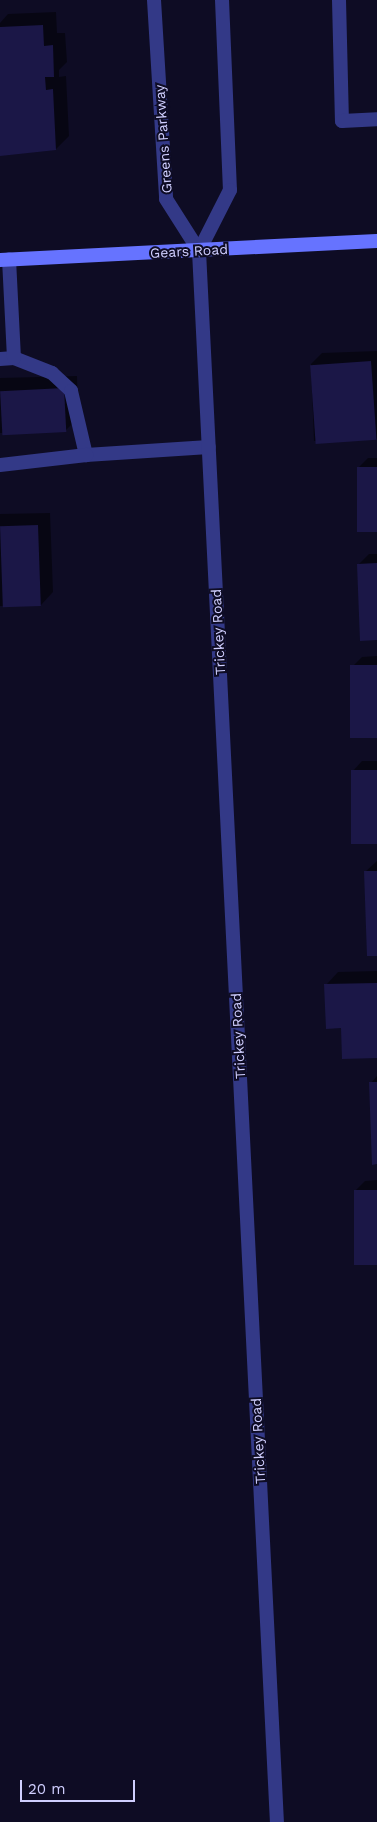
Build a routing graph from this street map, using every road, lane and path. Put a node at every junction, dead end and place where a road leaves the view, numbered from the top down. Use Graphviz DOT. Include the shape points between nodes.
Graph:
graph roads {
  1 [pos="154,0"];
  2 [pos="222,0"];
  3 [pos="339,0"];
  4 [pos="377,119"];
  5 [pos="377,241"];
  6 [pos="199,251"];
  7 [pos="4,260"];
  8 [pos="7,359"];
  9 [pos="209,447"];
  10 [pos="86,455"];
  11 [pos="0,465"];
  12 [pos="277,1822"];
  1 -- 6 [label="street, Greens Parkway" via="166,198"];
  2 -- 6 [label="street" via="230,190"];
  3 -- 4 [label="street" via="342,121"];
  5 -- 6 [label="main road, Gears Road"];
  6 -- 7 [label="main road, Gears Road"];
  6 -- 9 [label="street, Trickey Road"];
  7 -- 8 [label="street"];
  8 -- 10 [label="street" via="52,373 71,391"];
  9 -- 10 [label="street"];
  9 -- 12 [label="street, Trickey Road"];
  10 -- 11 [label="street"];
}
